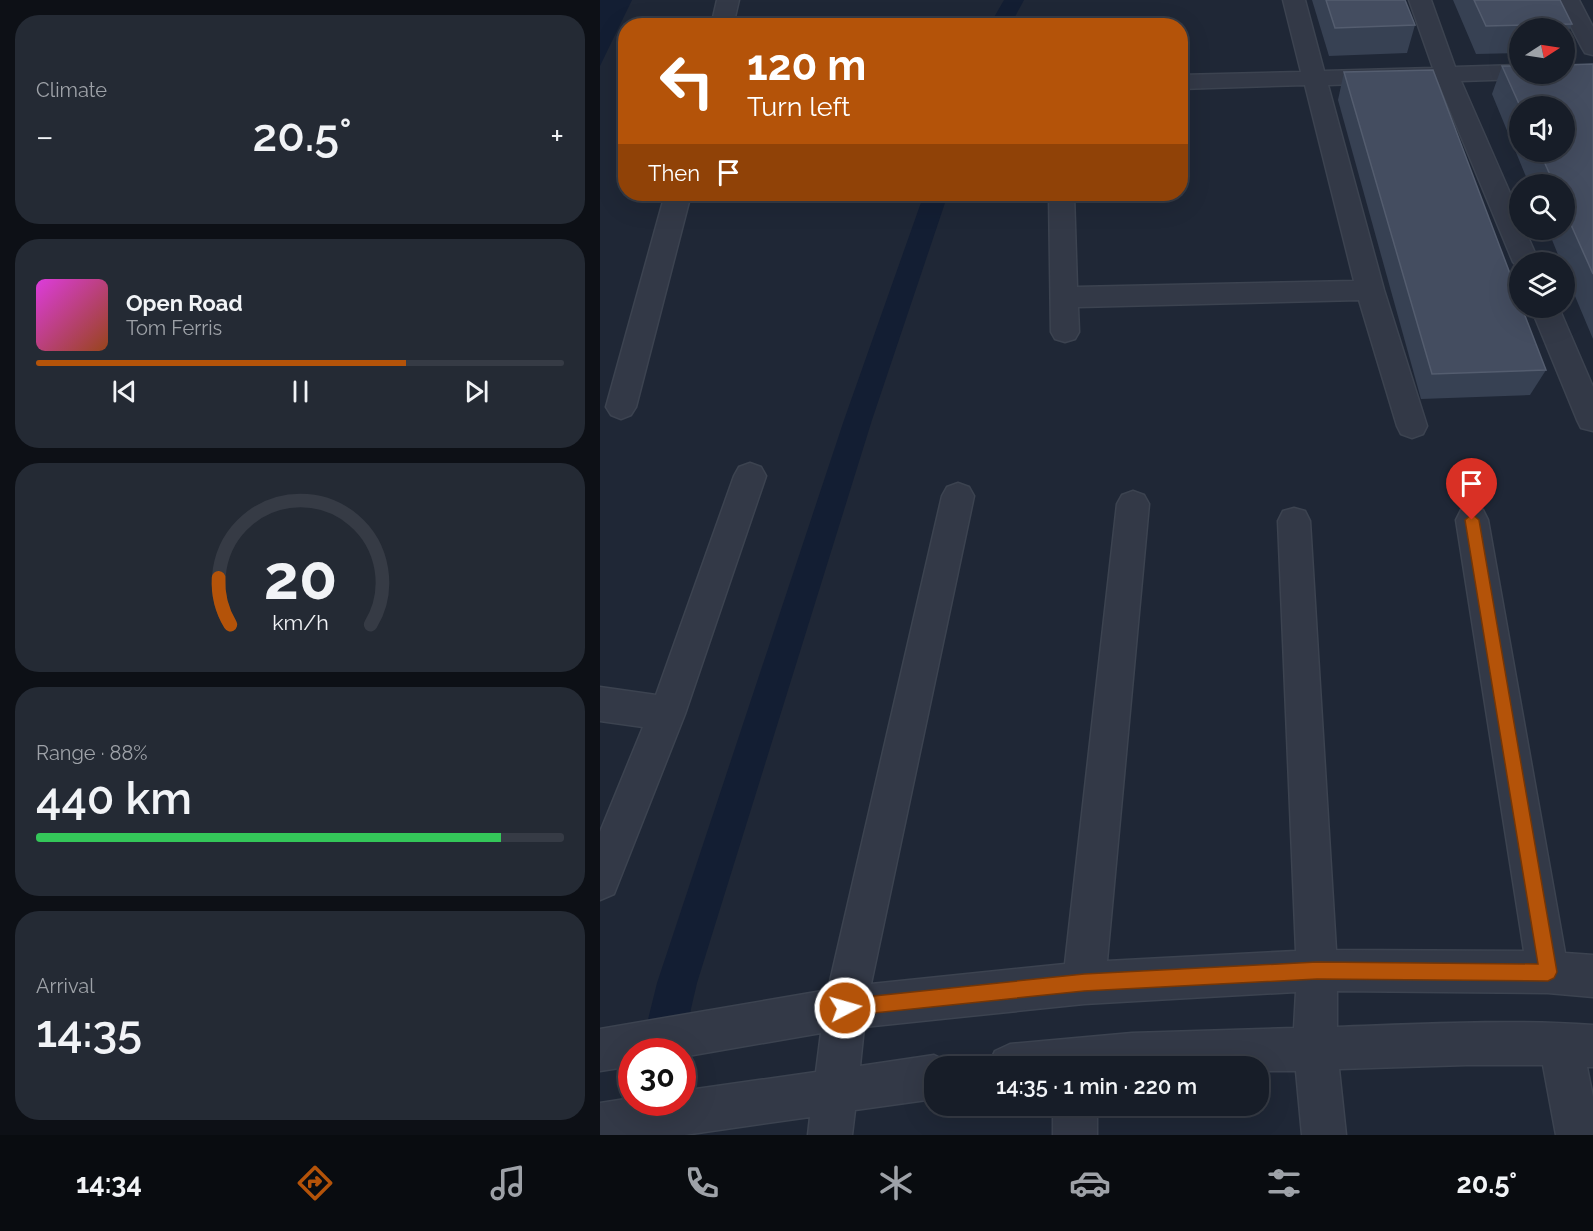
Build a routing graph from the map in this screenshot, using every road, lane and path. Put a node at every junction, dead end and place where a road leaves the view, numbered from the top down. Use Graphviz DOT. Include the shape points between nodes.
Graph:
graph roads {
  1 [pos="728,0"];
  2 [pos="1294,0"];
  3 [pos="1420,0"];
  4 [pos="1568,0"];
  5 [pos="724,18"];
  6 [pos="1593,48"];
  7 [pos="1509,72"];
  8 [pos="1447,75"];
  9 [pos="1314,79"];
  10 [pos="1188,82"];
  11 [pos="676,201"];
  12 [pos="1061,201"];
  13 [pos="1522,252"];
  14 [pos="1370,290"];
  15 [pos="1064,297"];
  16 [pos="1549,318"];
  17 [pos="1065,332"];
  18 [pos="621,407"];
  19 [pos="1592,420"];
  20 [pos="1412,426"];
  21 [pos="750,476"];
  22 [pos="958,496"];
  23 [pos="1133,504"];
  24 [pos="1472,520"];
  25 [pos="1294,521"];
  26 [pos="600,704"];
  27 [pos="667,714"];
  28 [pos="600,880"];
  29 [pos="1317,970"];
  30 [pos="1548,972"];
  31 [pos="1593,976"];
  32 [pos="1084,983"];
  33 [pos="845,1008"];
  34 [pos="1577,1044"];
  35 [pos="617,1047"];
  36 [pos="1315,1048"];
  37 [pos="1178,1056"];
  38 [pos="924,1078"];
  39 [pos="834,1091"];
  40 [pos="1076,1116"];
  41 [pos="610,1124"];
  42 [pos="830,1135"];
  43 [pos="1075,1135"];
  44 [pos="1324,1135"];
  45 [pos="1578,1135"];
  1 -- 5 [label="street"];
  2 -- 9 [label="street"];
  3 -- 8 [label="street"];
  4 -- 6 [label="street"];
  7 -- 8 [label="street"];
  8 -- 9 [label="street"];
  8 -- 13 [label="street"];
  9 -- 10 [label="street"];
  9 -- 14 [label="street"];
  11 -- 18 [label="street"];
  12 -- 15 [label="street"];
  14 -- 15 [label="street"];
  14 -- 20 [label="street"];
  15 -- 17 [label="street"];
  16 -- 19 [label="street"];
  21 -- 27 [label="street"];
  22 -- 33 [label="street"];
  23 -- 32 [label="street"];
  24 -- 30 [label="street"];
  25 -- 29 [label="street"];
  26 -- 27 [label="street"];
  27 -- 28 [label="street"];
  29 -- 30 [label="street"];
  29 -- 32 [label="street"];
  29 -- 36 [label="street"];
  30 -- 31 [label="street"];
  32 -- 33 [label="street"];
  33 -- 35 [label="street"];
  33 -- 39 [label="street"];
  34 -- 36 [label="street"];
  34 -- 45 [label="street"];
  36 -- 37 [label="street"];
  36 -- 44 [label="street"];
  38 -- 39 [label="street"];
  39 -- 41 [label="street"];
  39 -- 42 [label="street"];
  40 -- 43 [label="street"];
}
